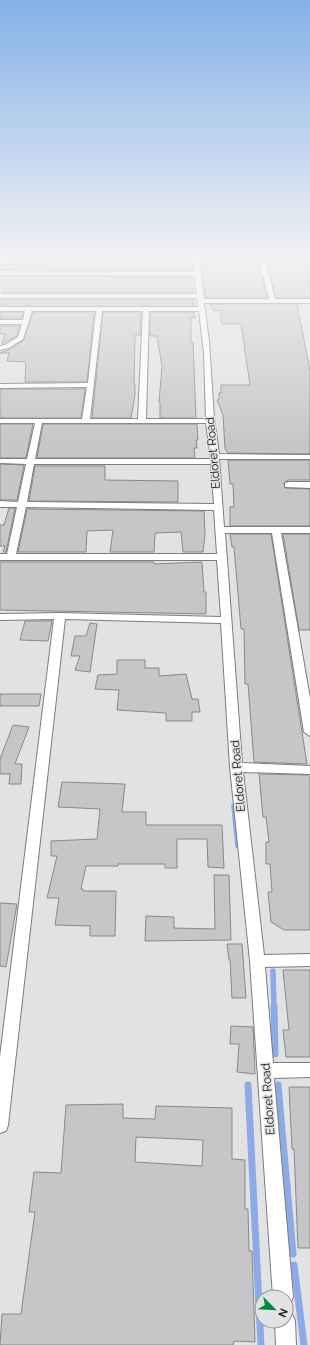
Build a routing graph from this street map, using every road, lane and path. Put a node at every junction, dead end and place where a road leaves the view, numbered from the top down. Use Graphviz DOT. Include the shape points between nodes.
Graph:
graph roads {
  1 [pos="26,319"];
  2 [pos="98,319"];
  3 [pos="146,319"];
  4 [pos="202,319"];
  5 [pos="0,322"];
  6 [pos="25,322"];
  7 [pos="0,348"];
  8 [pos="91,385"];
  9 [pos="0,386"];
  10 [pos="86,420"];
  11 [pos="0,421"];
  12 [pos="39,421"];
  13 [pos="142,421"];
  14 [pos="210,421"];
  15 [pos="310,457"];
  16 [pos="215,459"];
  17 [pos="0,461"];
  18 [pos="30,461"];
  19 [pos="288,484"];
  20 [pos="310,484"];
  21 [pos="0,504"];
  22 [pos="23,504"];
  23 [pos="218,507"];
  24 [pos="219,530"];
  25 [pos="276,530"];
  26 [pos="310,530"];
  27 [pos="0,557"];
  28 [pos="221,557"];
  29 [pos="11,558"];
  30 [pos="60,616"];
  31 [pos="0,617"];
  32 [pos="226,620"];
  33 [pos="310,732"];
  34 [pos="236,767"];
  35 [pos="310,770"];
  36 [pos="310,960"];
  37 [pos="257,962"];
  38 [pos="310,1070"];
  39 [pos="266,1071"];
  40 [pos="0,1126"];
  41 [pos="282,1289"];
  42 [pos="285,1329"];
  43 [pos="286,1345"];
  1 -- 6 [label="street"];
  2 -- 8 [label="street"];
  3 -- 13 [label="street"];
  4 -- 14 [label="street, Eldoret Road" via="207,352"];
  5 -- 6 [label="street"];
  6 -- 7 [label="street" via="21,338"];
  8 -- 9 [label="street"];
  8 -- 10 [label="street"];
  10 -- 12 [label="street"];
  10 -- 13 [label="street"];
  11 -- 12 [label="street"];
  12 -- 18 [label="street"];
  13 -- 14 [label="street"];
  14 -- 16 [label="street, Eldoret Road"];
  15 -- 16 [label="street"];
  16 -- 18 [label="street"];
  16 -- 23 [label="street, Eldoret Road"];
  17 -- 18 [label="street"];
  18 -- 22 [label="street"];
  19 -- 20 [label="street"];
  21 -- 22 [label="street"];
  22 -- 23 [label="street"];
  22 -- 29 [label="street"];
  23 -- 24 [label="street, Eldoret Road"];
  24 -- 25 [label="street"];
  24 -- 28 [label="street, Eldoret Road"];
  25 -- 26 [label="street"];
  25 -- 33 [label="street"];
  27 -- 29 [label="street"];
  28 -- 29 [label="street"];
  28 -- 32 [label="street, Eldoret Road"];
  30 -- 31 [label="street"];
  30 -- 32 [label="street"];
  30 -- 40 [label="street"];
  32 -- 34 [label="street, Eldoret Road"];
  34 -- 35 [label="street"];
  34 -- 37 [label="street, Eldoret Road"];
  36 -- 37 [label="street"];
  37 -- 39 [label="street, Eldoret Road"];
  38 -- 39 [label="street"];
  39 -- 41 [label="street, Eldoret Road"];
  42 -- 43 [label="street"];
}
